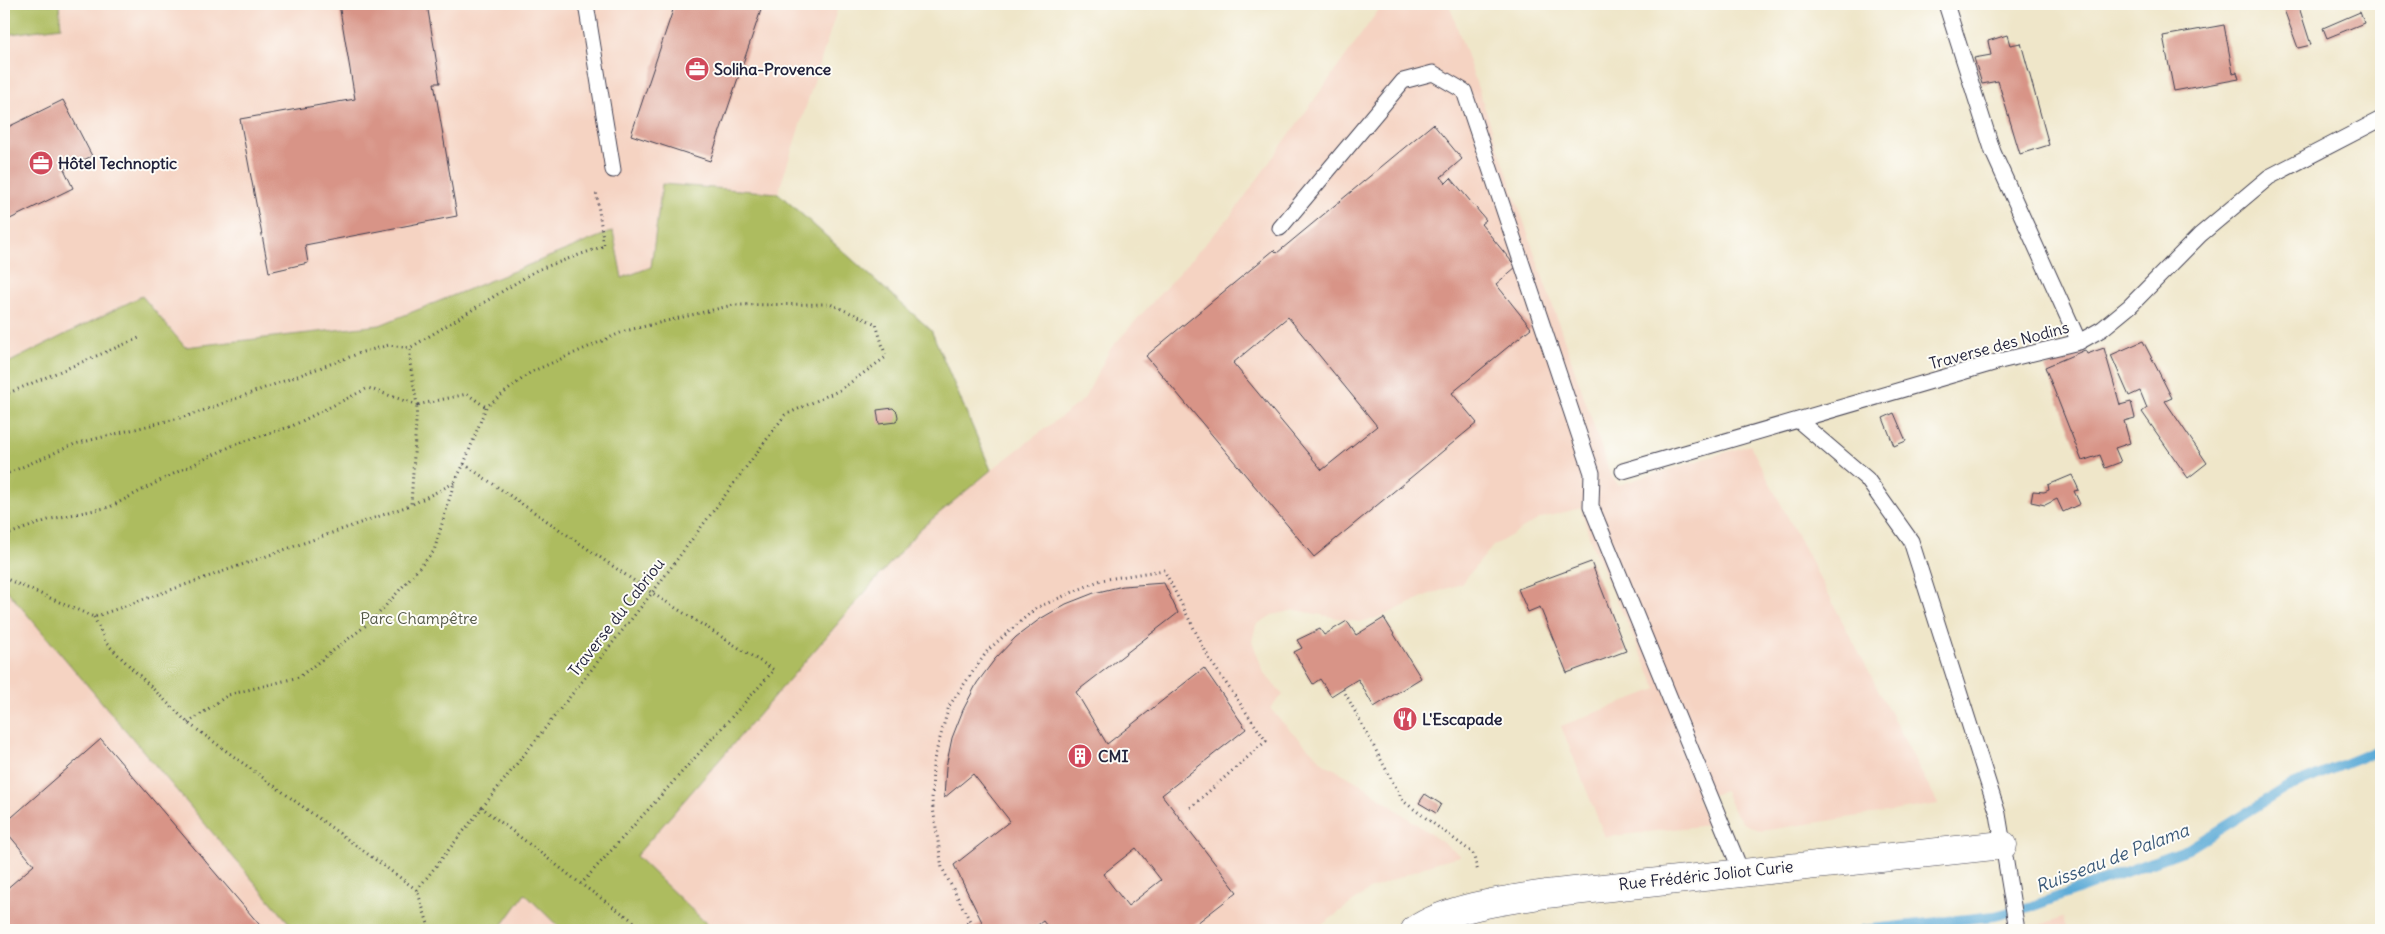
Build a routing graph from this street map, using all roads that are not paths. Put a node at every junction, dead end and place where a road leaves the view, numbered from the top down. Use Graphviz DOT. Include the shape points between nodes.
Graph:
graph roads {
  1 [pos="586,4"];
  2 [pos="1946,4"];
  3 [pos="2381,119"];
  4 [pos="613,170"];
  5 [pos="1280,228"];
  6 [pos="2079,342"];
  7 [pos="1799,421"];
  8 [pos="1623,470"];
  9 [pos="2003,845"];
  10 [pos="1741,871"];
  11 [pos="1415,930"];
  12 [pos="2016,930"];
  1 -- 4 [label="lane"];
  2 -- 6 [label="lane" via="1992,152"];
  3 -- 6 [label="lane, Traverse des Nodins" via="2269,177 2200,235 2130,306 2102,329"];
  5 -- 10 [label="lane" via="1403,81 1433,73 1464,91 1592,472 1591,506"];
  6 -- 7 [label="lane, Traverse des Nodins" via="2000,361"];
  7 -- 8 [label="lane, Traverse des Nodins"];
  7 -- 9 [label="lane" via="1867,478 1911,541 1998,814"];
  9 -- 10 [label="street, Rue Frédéric Joliot Curie"];
  9 -- 12 [label="lane"];
  10 -- 11 [label="street, Rue Frédéric Joliot Curie" via="1485,904"];
}
